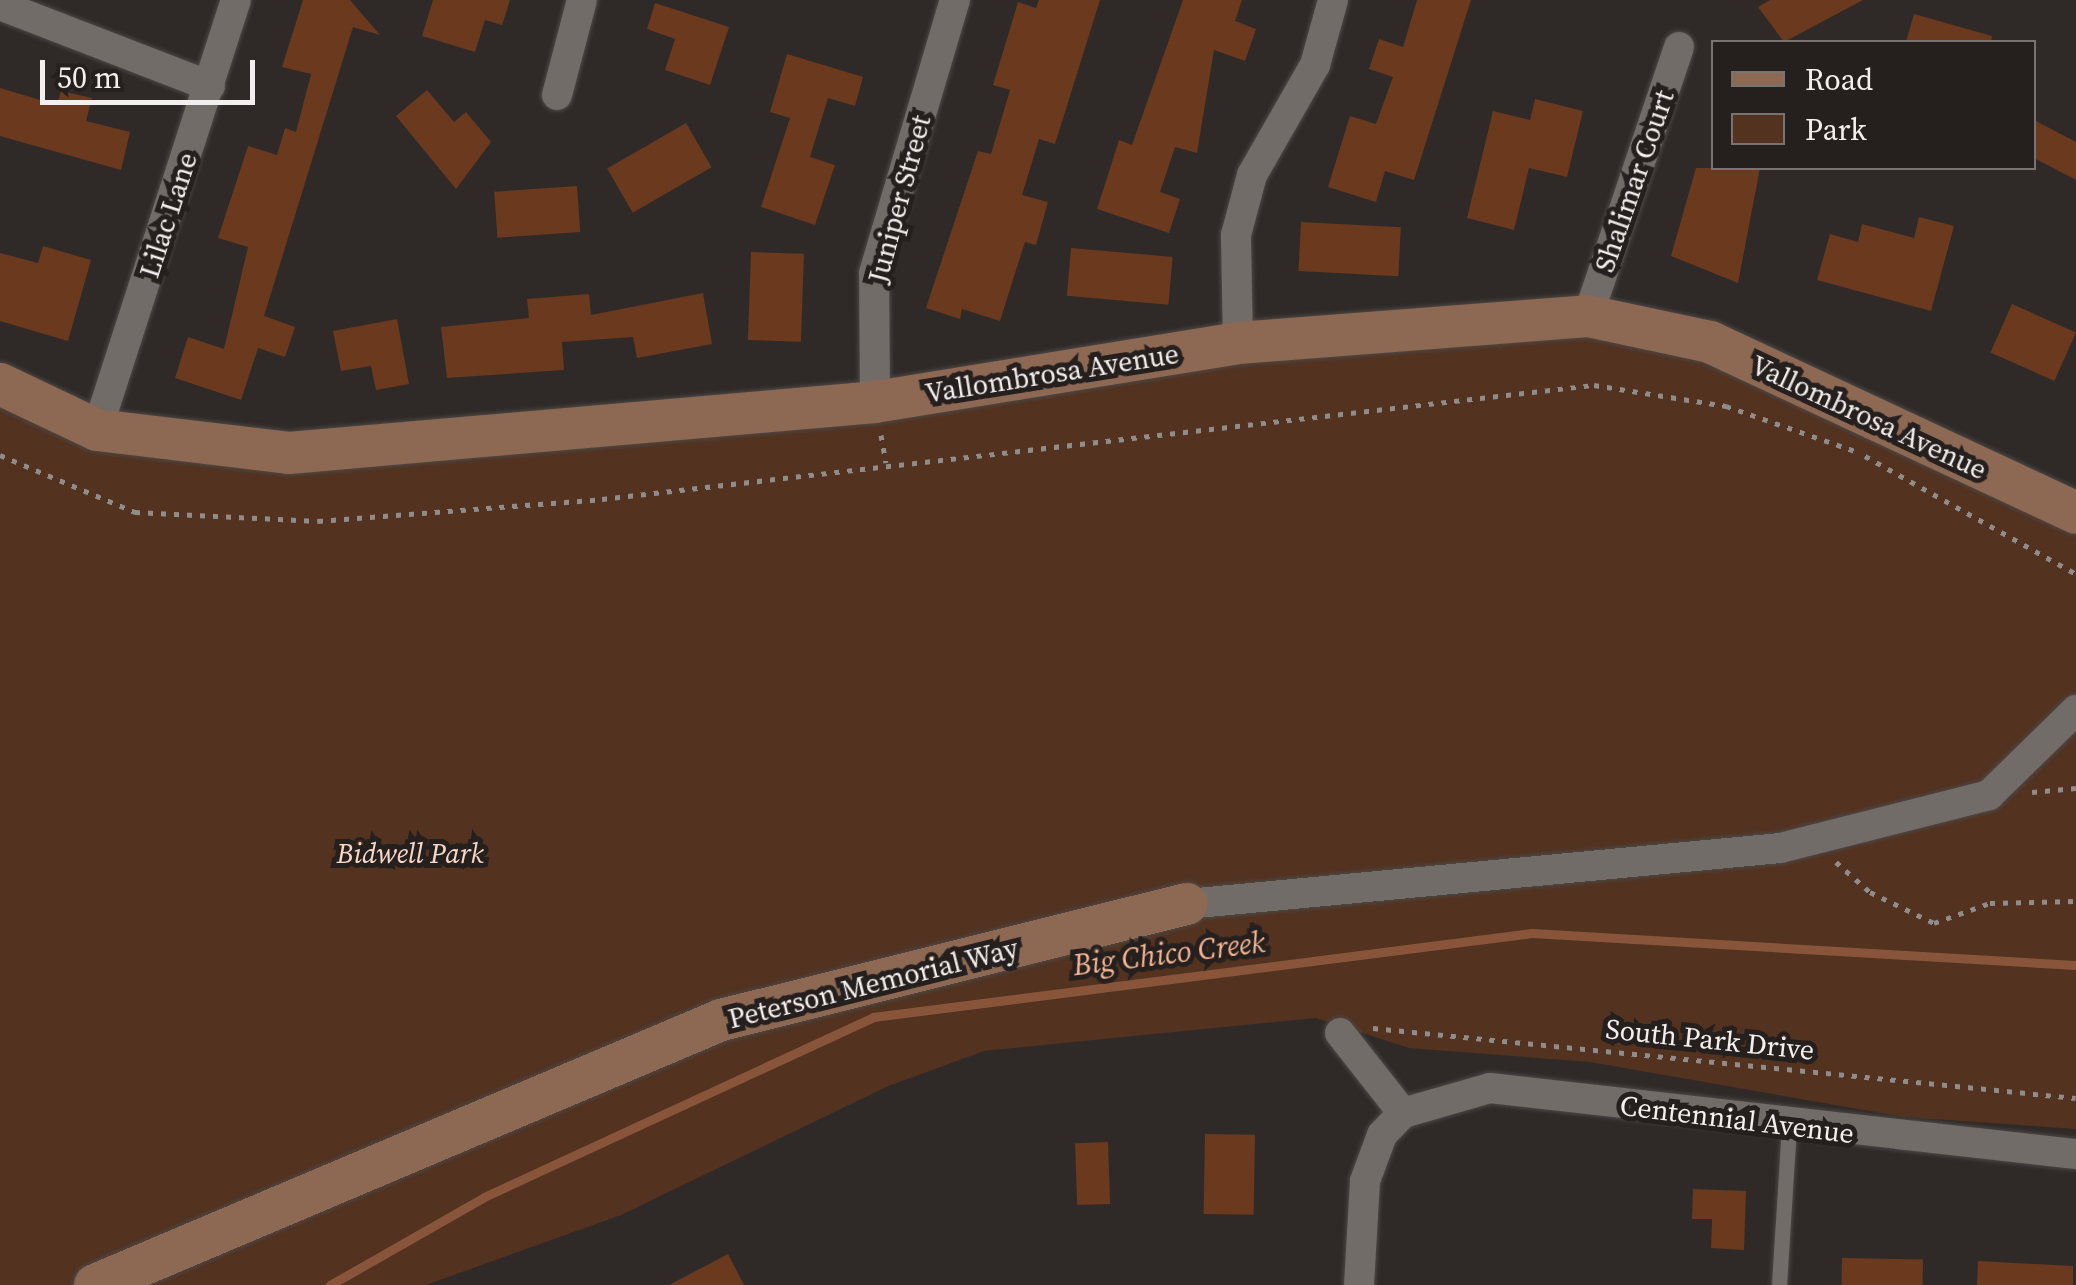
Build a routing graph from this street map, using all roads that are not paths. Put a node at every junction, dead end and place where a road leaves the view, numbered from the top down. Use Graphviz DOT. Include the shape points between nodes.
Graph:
graph roads {
  1 [pos="236,0"];
  2 [pos="582,0"];
  3 [pos="955,0"];
  4 [pos="1333,0"];
  5 [pos="0,5"];
  6 [pos="1679,47"];
  7 [pos="210,86"];
  8 [pos="556,95"];
  9 [pos="1588,316"];
  10 [pos="1238,343"];
  11 [pos="0,384"];
  12 [pos="874,402"];
  13 [pos="97,430"];
  14 [pos="2076,513"];
  15 [pos="2076,710"];
  16 [pos="1187,904"];
  17 [pos="1340,1033"];
  18 [pos="1403,1113"];
  19 [pos="1789,1126"];
  20 [pos="2076,1154"];
  21 [pos="95,1285"];
  22 [pos="1359,1285"];
  23 [pos="1779,1285"];
  1 -- 7 [label="street, Lilac Lane"];
  2 -- 8 [label="street"];
  3 -- 12 [label="street, Juniper Street" via="874,273"];
  4 -- 10 [label="street" via="1315,65 1252,175 1236,235"];
  5 -- 7 [label="street"];
  6 -- 9 [label="street, Shalimar Court"];
  7 -- 13 [label="street, Lilac Lane"];
  9 -- 10 [label="street, Vallombrosa Avenue"];
  9 -- 14 [label="street, Vallombrosa Avenue" via="1710,342"];
  10 -- 12 [label="street, Vallombrosa Avenue"];
  11 -- 13 [label="street, Vallombrosa Avenue"];
  12 -- 13 [label="street, Vallombrosa Avenue" via="289,453"];
  15 -- 16 [label="street, Peterson Memorial Way" via="1989,794 1811,840"];
  16 -- 21 [label="street, Peterson Memorial Way" via="720,1020"];
  17 -- 18 [label="street"];
  18 -- 19 [label="street, Centennial Avenue" via="1490,1088"];
  18 -- 22 [label="street" via="1382,1135 1365,1181"];
  19 -- 20 [label="street, Centennial Avenue"];
  19 -- 23 [label="lane"];
}
